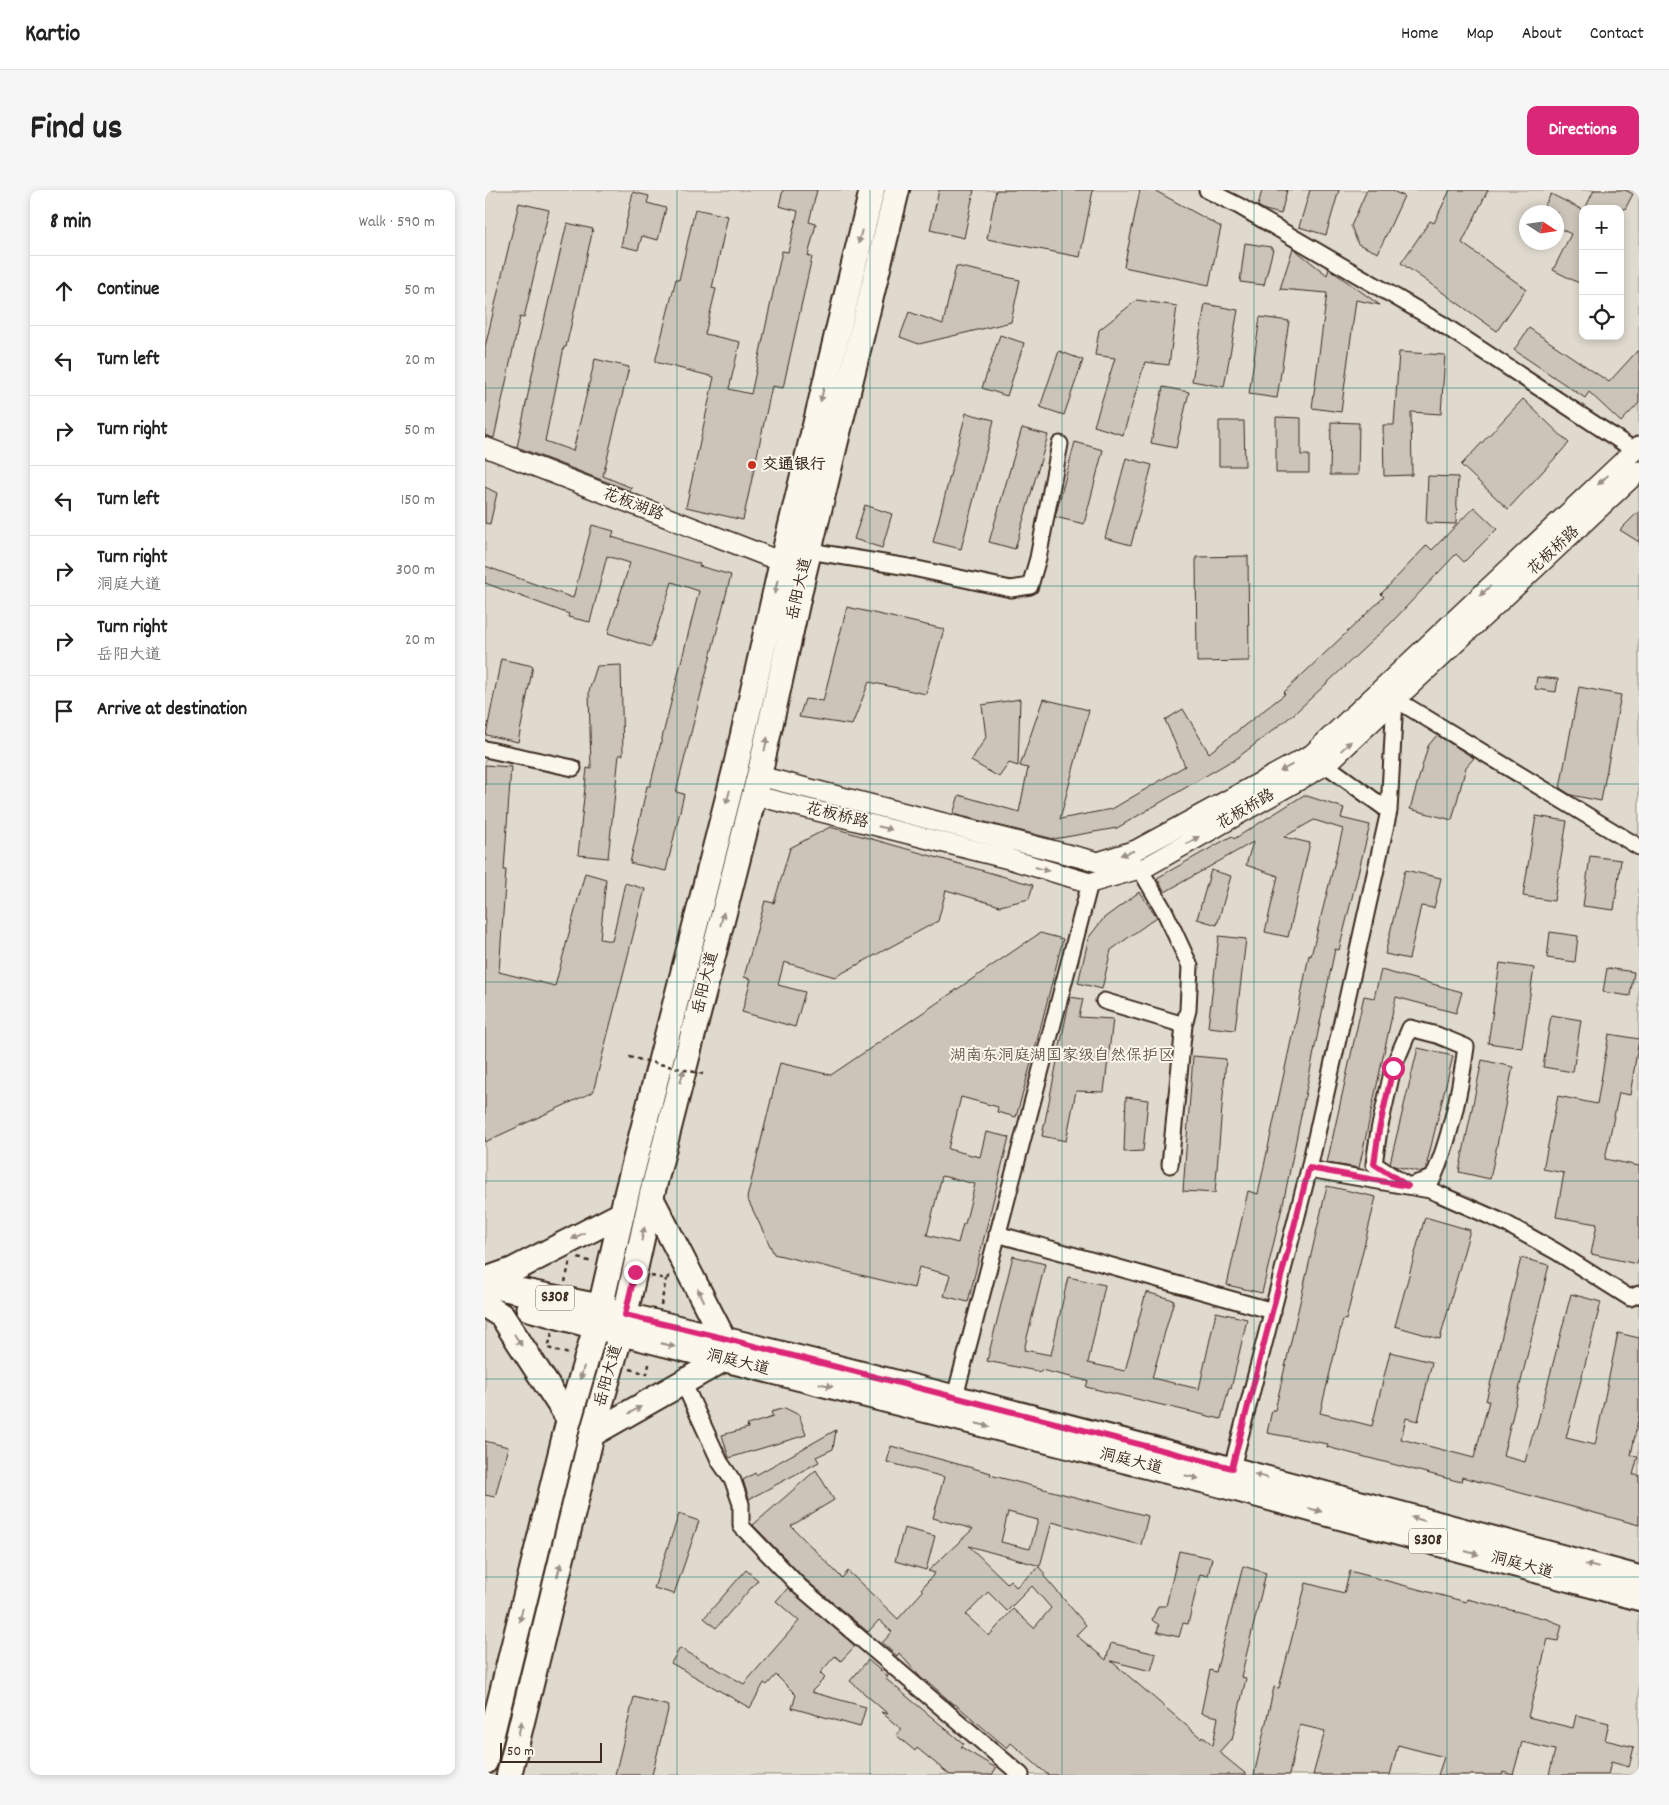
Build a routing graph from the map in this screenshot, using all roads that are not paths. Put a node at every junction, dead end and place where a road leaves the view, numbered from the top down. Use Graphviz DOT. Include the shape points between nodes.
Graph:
graph roads {
  1 [pos="872,190"];
  2 [pos="897,190"];
  3 [pos="1207,190"];
  4 [pos="1060,444"];
  5 [pos="485,447"];
  6 [pos="1637,448"];
  7 [pos="1639,471"];
  8 [pos="809,551"];
  9 [pos="782,562"];
  10 [pos="1395,699"];
  11 [pos="485,749"];
  12 [pos="1326,765"];
  13 [pos="573,768"];
  14 [pos="756,786"];
  15 [pos="1389,811"];
  16 [pos="1639,847"];
  17 [pos="1140,869"];
  18 [pos="1089,883"];
  19 [pos="1104,1001"];
  20 [pos="1184,1026"];
  21 [pos="1171,1165"];
  22 [pos="1309,1168"];
  23 [pos="1408,1186"];
  24 [pos="651,1198"];
  25 [pos="622,1214"];
  26 [pos="997,1234"];
  27 [pos="485,1280"];
  28 [pos="485,1284"];
  29 [pos="1639,1294"];
  30 [pos="485,1298"];
  31 [pos="485,1305"];
  32 [pos="1273,1311"];
  33 [pos="597,1316"];
  34 [pos="623,1324"];
  35 [pos="723,1349"];
  36 [pos="683,1382"];
  37 [pos="952,1407"];
  38 [pos="569,1419"];
  39 [pos="593,1434"];
  40 [pos="1232,1468"];
  41 [pos="1639,1578"];
  42 [pos="1639,1598"];
  43 [pos="485,1762"];
  44 [pos="509,1775"];
  45 [pos="1021,1775"];
  1 -- 9 [label="main road, 岳阳大道, one-way"];
  2 -- 8 [label="main road, 岳阳大道"];
  3 -- 6 [label="street" via="1442,324"];
  4 -- 8 [label="street" via="1030,586 1011,589 908,566"];
  5 -- 9 [label="street, 花板湖路"];
  6 -- 14 [label="street, 花板桥路, one-way" via="1312,754 1136,850 1098,862"];
  7 -- 10 [label="street, 花板桥路"];
  14 -- 8 [label="main road, 岳阳大道, one-way"];
  9 -- 25 [label="main road, 岳阳大道, one-way" via="735,770"];
  12 -- 10 [label="street, 花板桥路, one-way"];
  10 -- 15 [label="street"];
  10 -- 16 [label="street"];
  11 -- 13 [label="street"];
  12 -- 15 [label="street"];
  17 -- 12 [label="street, 花板桥路, one-way"];
  14 -- 18 [label="street, 花板桥路, one-way"];
  24 -- 14 [label="main road, 岳阳大道, one-way"];
  15 -- 22 [label="street"];
  17 -- 18 [label="street, 花板桥路"];
  17 -- 20 [label="street" via="1165,912 1190,966"];
  18 -- 26 [label="street"];
  19 -- 20 [label="street"];
  20 -- 21 [label="street"];
  22 -- 23 [label="street"];
  22 -- 32 [label="street"];
  23 -- 23 [label="street" via="1433,1178 1443,1156 1461,1084 1466,1047 1410,1028 1393,1068 1374,1164"];
  23 -- 29 [label="street" via="1430,1190 1505,1223 1629,1298"];
  34 -- 24 [label="main road, 岳阳大道, one-way"];
  35 -- 24 [label="main road, one-way"];
  25 -- 27 [label="main road, one-way" via="513,1270"];
  25 -- 33 [label="main road, 岳阳大道"];
  26 -- 32 [label="street"];
  26 -- 37 [label="street"];
  28 -- 33 [label="highway, S308"];
  30 -- 33 [label="highway, S308"];
  31 -- 38 [label="main road, one-way" via="502,1316"];
  32 -- 40 [label="street"];
  33 -- 34 [label="highway, S308"];
  33 -- 38 [label="main road, 岳阳大道, one-way"];
  34 -- 35 [label="main road, 洞庭大道 / S308"];
  34 -- 39 [label="main road, 岳阳大道"];
  35 -- 36 [label="main road"];
  35 -- 37 [label="main road, 洞庭大道 / S308"];
  39 -- 36 [label="main road, one-way"];
  36 -- 45 [label="street" via="720,1462 733,1481 741,1504 741,1526 799,1587"];
  37 -- 40 [label="main road, 洞庭大道 / S308"];
  37 -- 42 [label="main road, 洞庭大道 / S308, one-way" via="1217,1484"];
  38 -- 43 [label="main road, 岳阳大道, one-way"];
  44 -- 39 [label="main road, 岳阳大道, one-way"];
  41 -- 40 [label="main road, 洞庭大道 / S308, one-way"];
}
